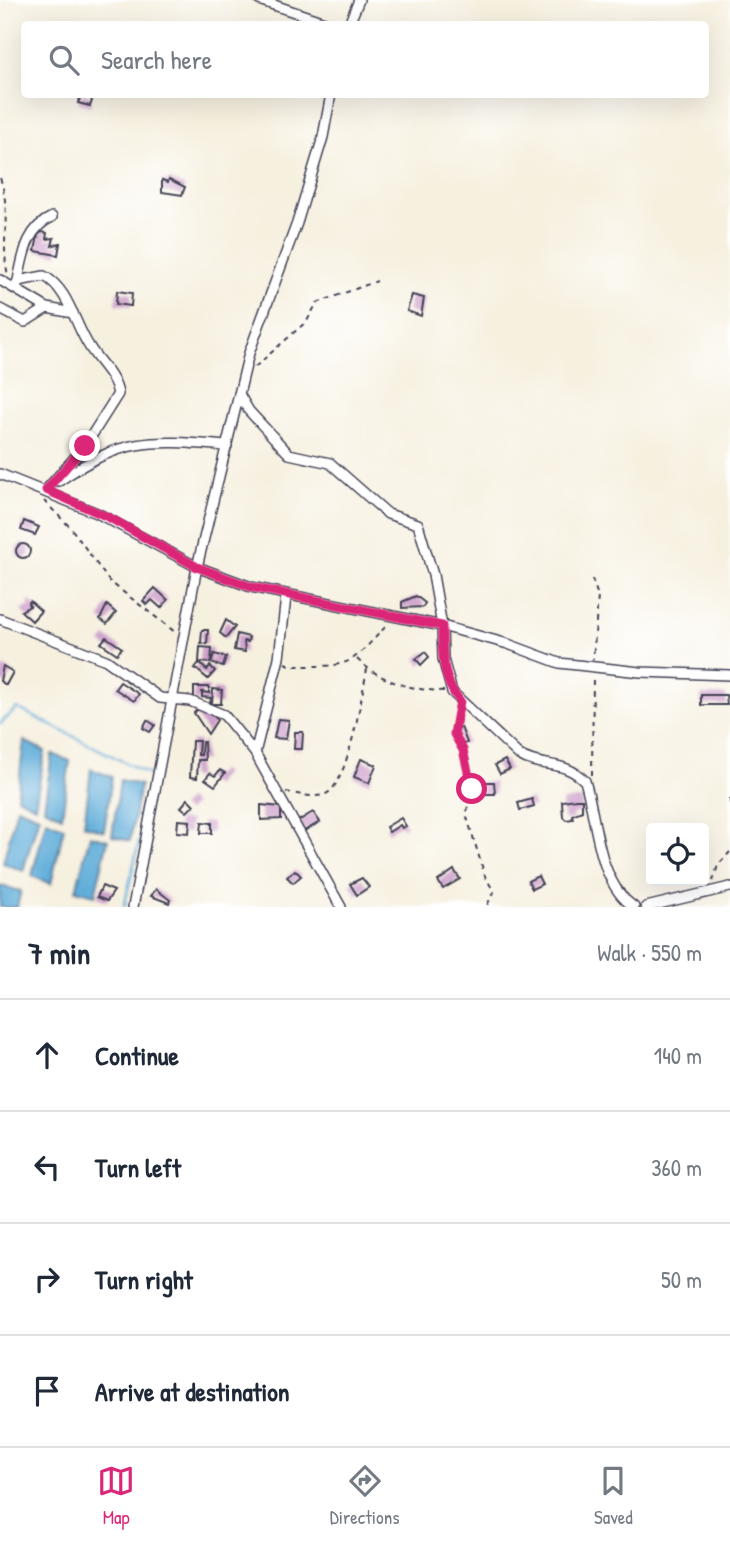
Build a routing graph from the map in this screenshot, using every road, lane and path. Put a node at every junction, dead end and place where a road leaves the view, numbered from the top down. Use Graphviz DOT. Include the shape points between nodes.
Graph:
graph roads {
  1 [pos="259,0"];
  2 [pos="359,0"];
  3 [pos="321,21"];
  4 [pos="350,21"];
  5 [pos="330,98"];
  6 [pos="0,178"];
  7 [pos="52,217"];
  8 [pos="0,280"];
  9 [pos="377,281"];
  10 [pos="15,285"];
  11 [pos="47,308"];
  12 [pos="0,309"];
  13 [pos="73,313"];
  14 [pos="242,381"];
  15 [pos="239,394"];
  16 [pos="228,446"];
  17 [pos="0,474"];
  18 [pos="43,494"];
  19 [pos="197,567"];
  20 [pos="592,579"];
  21 [pos="286,597"];
  22 [pos="0,618"];
  23 [pos="393,618"];
  24 [pos="442,626"];
  25 [pos="183,639"];
  26 [pos="279,658"];
  27 [pos="356,658"];
  28 [pos="594,666"];
  29 [pos="367,669"];
  30 [pos="730,675"];
  31 [pos="452,692"];
  32 [pos="172,700"];
  33 [pos="460,701"];
  34 [pos="255,753"];
  35 [pos="588,790"];
  36 [pos="275,791"];
  37 [pos="730,800"];
  38 [pos="730,806"];
  39 [pos="730,852"];
  40 [pos="730,887"];
  41 [pos="710,892"];
  42 [pos="133,907"];
  43 [pos="341,907"];
  44 [pos="486,907"];
  45 [pos="634,907"];
  46 [pos="646,907"];
  1 -- 3 [label="street"];
  2 -- 4 [label="street"];
  5 -- 14 [label="street" via="297,223 259,318"];
  6 -- 10 [label="path" via="6,198 1,254"];
  7 -- 10 [label="street" via="30,236"];
  8 -- 10 [label="street"];
  9 -- 14 [label="path" via="317,303 307,321"];
  10 -- 11 [label="street"];
  10 -- 13 [label="street" via="36,276 50,279"];
  11 -- 12 [label="street" via="25,322"];
  11 -- 13 [label="street"];
  13 -- 18 [label="street" via="118,394 85,446"];
  14 -- 15 [label="street"];
  15 -- 16 [label="street"];
  15 -- 24 [label="street" via="289,454 330,463 388,514 418,524"];
  16 -- 18 [label="street" via="141,443 108,453"];
  16 -- 19 [label="street"];
  17 -- 18 [label="street"];
  18 -- 19 [label="street" via="110,518"];
  18 -- 25 [label="path" via="109,581"];
  19 -- 21 [label="street"];
  19 -- 25 [label="street"];
  20 -- 28 [label="path" via="598,596"];
  21 -- 23 [label="street"];
  21 -- 26 [label="street"];
  22 -- 32 [label="street" via="106,660 158,697"];
  23 -- 24 [label="street"];
  23 -- 27 [label="path"];
  24 -- 28 [label="street" via="559,663"];
  24 -- 31 [label="street" via="443,659"];
  25 -- 32 [label="street"];
  26 -- 27 [label="path" via="292,666 335,666"];
  26 -- 34 [label="street"];
  27 -- 29 [label="path"];
  28 -- 30 [label="street"];
  28 -- 35 [label="path" via="594,767"];
  29 -- 31 [label="path" via="411,687"];
  29 -- 36 [label="path" via="350,749 333,788 321,795"];
  31 -- 33 [label="street"];
  32 -- 34 [label="street" via="190,701 224,715"];
  32 -- 42 [label="street"];
  33 -- 35 [label="street" via="519,755 569,769 586,781"];
  33 -- 44 [label="path" via="454,734 463,750 472,789 466,810 468,825 494,892"];
  34 -- 36 [label="street"];
  35 -- 45 [label="street" via="603,864"];
  36 -- 43 [label="street"];
  37 -- 38 [label="path"];
  39 -- 41 [label="path" via="718,865"];
  40 -- 41 [label="street"];
  41 -- 46 [label="street"];
}
